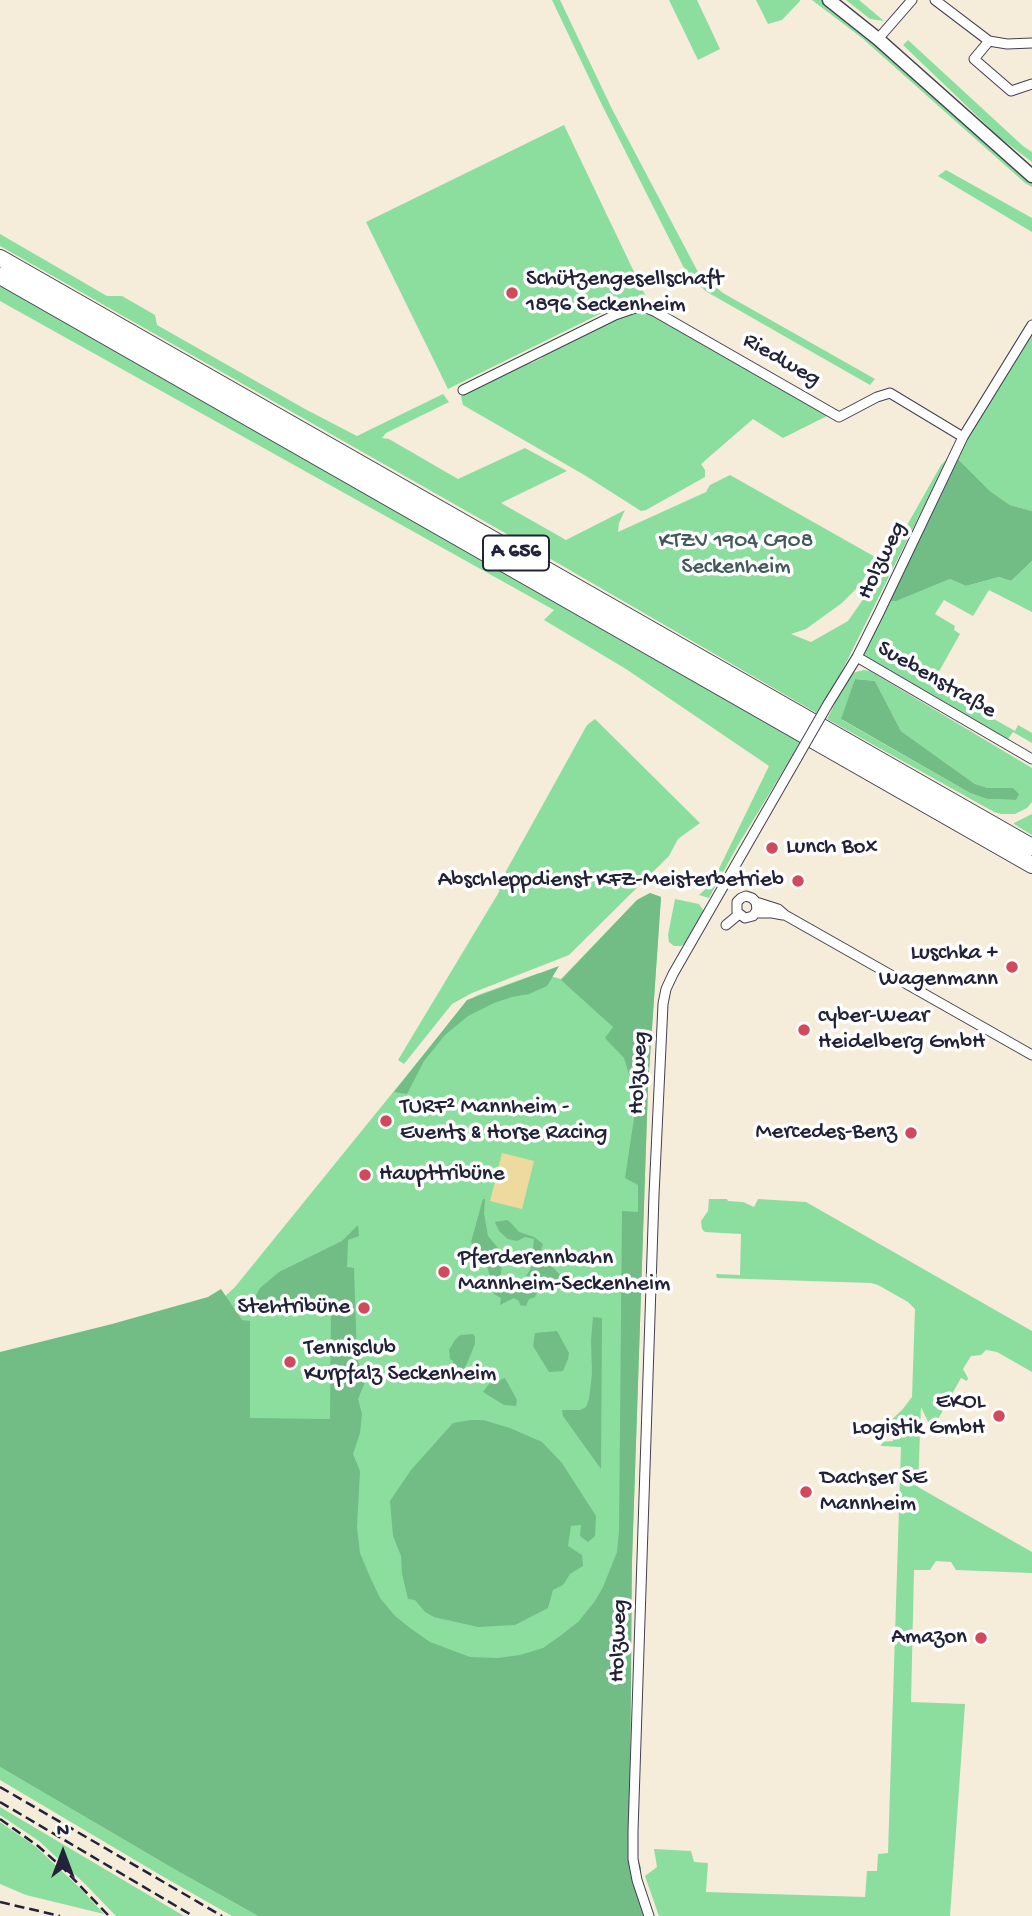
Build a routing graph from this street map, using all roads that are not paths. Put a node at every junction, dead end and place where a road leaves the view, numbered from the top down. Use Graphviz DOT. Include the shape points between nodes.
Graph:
graph roads {
  1 [pos="829,0"];
  2 [pos="842,0"];
  3 [pos="912,0"];
  4 [pos="935,0"];
  5 [pos="881,36"];
  6 [pos="989,41"];
  7 [pos="1032,43"];
  8 [pos="1032,84"];
  9 [pos="1006,152"];
  10 [pos="1032,168"];
  11 [pos="1032,176"];
  12 [pos="0,258"];
  13 [pos="0,276"];
  14 [pos="1032,325"];
  15 [pos="463,390"];
  16 [pos="963,437"];
  17 [pos="857,657"];
  18 [pos="1032,760"];
  19 [pos="1032,848"];
  20 [pos="1032,865"];
  21 [pos="719,893"];
  22 [pos="737,902"];
  23 [pos="756,902"];
  24 [pos="756,913"];
  25 [pos="738,915"];
  26 [pos="785,915"];
  27 [pos="726,925"];
  28 [pos="1032,1055"];
  29 [pos="649,1916"];
  1 -- 5 [label="main road"];
  2 -- 5 [label="main road"];
  3 -- 5 [label="street"];
  4 -- 6 [label="street"];
  5 -- 9 [label="main road" via="948,93"];
  6 -- 7 [label="street"];
  6 -- 8 [label="street" via="974,59 1011,91"];
  9 -- 10 [label="main road"];
  9 -- 11 [label="main road"];
  12 -- 19 [label="highway, A 656"];
  13 -- 20 [label="highway, A 656"];
  14 -- 16 [label="street, Holzweg"];
  15 -- 16 [label="street, Riedweg" via="641,306 839,417 890,393"];
  16 -- 17 [label="street, Holzweg"];
  17 -- 18 [label="street, Suebenstraße"];
  17 -- 21 [label="street, Holzweg, bridge"];
  21 -- 22 [label="street"];
  21 -- 29 [label="street, Holzweg" via="666,989 662,1013 633,1831 637,1880"];
  22 -- 23 [label="street" via="746,896"];
  22 -- 25 [label="street"];
  23 -- 24 [label="street"];
  23 -- 26 [label="street"];
  24 -- 25 [label="street" via="750,918"];
  24 -- 26 [label="street"];
  25 -- 27 [label="street"];
  26 -- 28 [label="street"];
}
